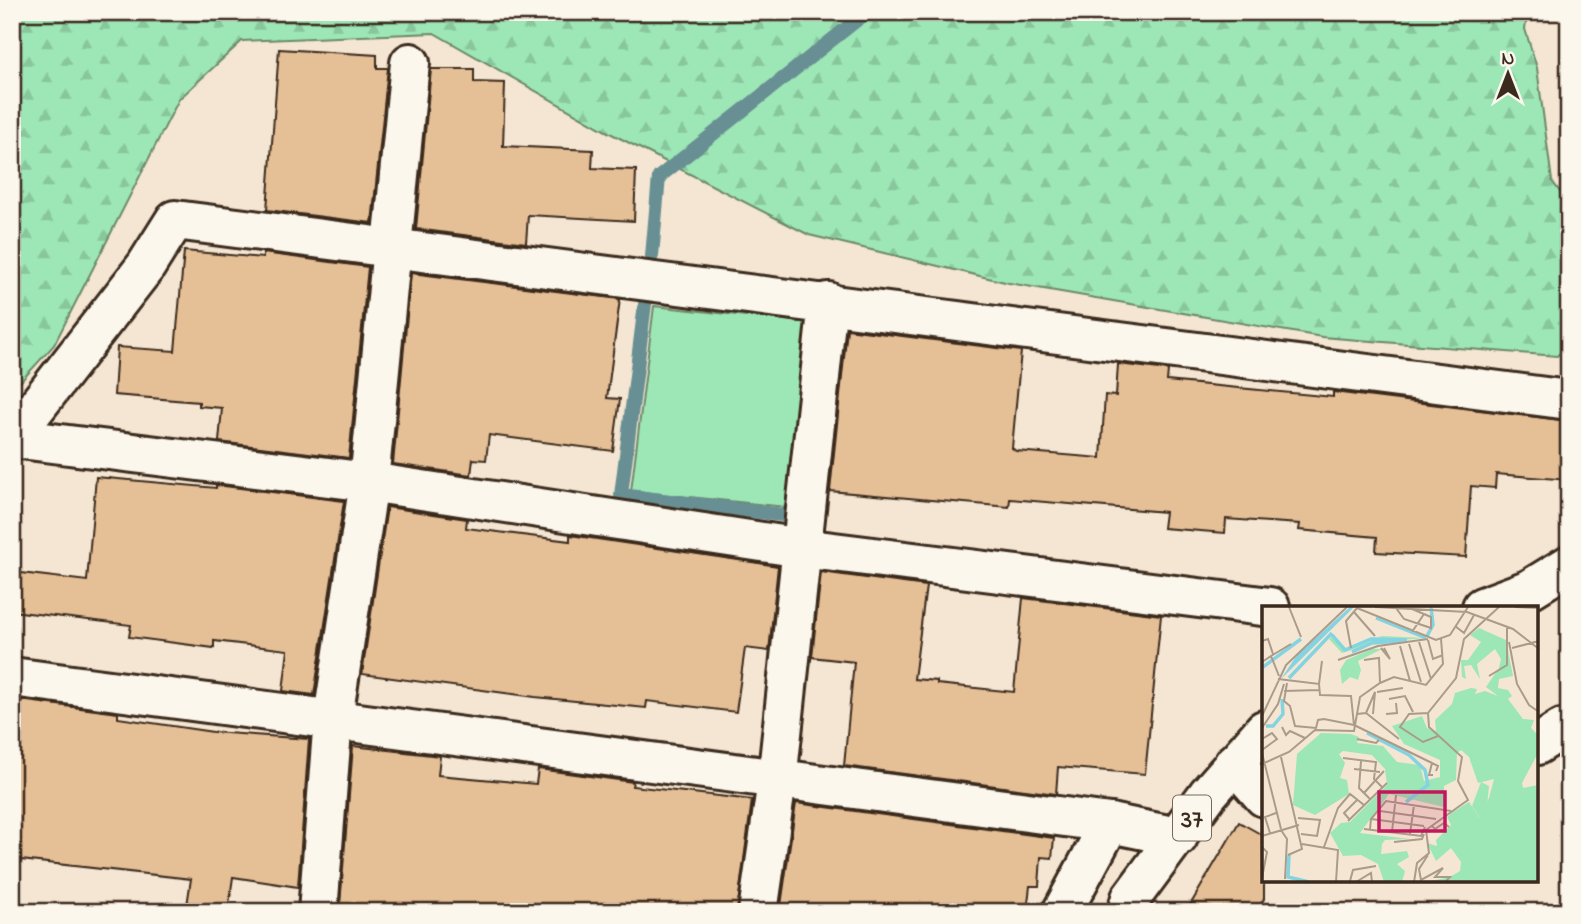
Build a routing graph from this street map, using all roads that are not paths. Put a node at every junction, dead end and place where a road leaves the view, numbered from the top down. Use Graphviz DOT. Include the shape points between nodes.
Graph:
graph roads {
  1 [pos="410,63"];
  2 [pos="393,248"];
  3 [pos="828,302"];
  4 [pos="1569,400"];
  5 [pos="12,438"];
  6 [pos="369,482"];
  7 [pos="802,548"];
  8 [pos="1569,565"];
  9 [pos="1262,606"];
  10 [pos="1485,606"];
  11 [pos="12,677"];
  12 [pos="334,718"];
  13 [pos="1262,732"];
  14 [pos="1569,736"];
  15 [pos="1539,744"];
  16 [pos="1234,763"];
  17 [pos="777,781"];
  18 [pos="1262,795"];
  19 [pos="1110,823"];
  20 [pos="1178,837"];
  21 [pos="1123,907"];
  22 [pos="318,912"];
  23 [pos="758,912"];
  24 [pos="1062,912"];
  1 -- 2 [label="street"];
  2 -- 3 [label="street"];
  2 -- 5 [label="street" via="175,220 146,266"];
  2 -- 6 [label="street"];
  3 -- 4 [label="street"];
  3 -- 7 [label="street"];
  5 -- 6 [label="street"];
  6 -- 7 [label="street"];
  6 -- 12 [label="street"];
  7 -- 9 [label="street"];
  7 -- 17 [label="street"];
  8 -- 10 [label="street" via="1530,589"];
  11 -- 12 [label="street"];
  12 -- 17 [label="street"];
  12 -- 22 [label="street"];
  13 -- 16 [label="street, 37"];
  14 -- 15 [label="street" via="1562,729"];
  16 -- 18 [label="street"];
  16 -- 20 [label="street, 37"];
  17 -- 19 [label="street"];
  17 -- 23 [label="street"];
  19 -- 20 [label="street"];
  19 -- 24 [label="street"];
  20 -- 21 [label="street, 37"];
}
